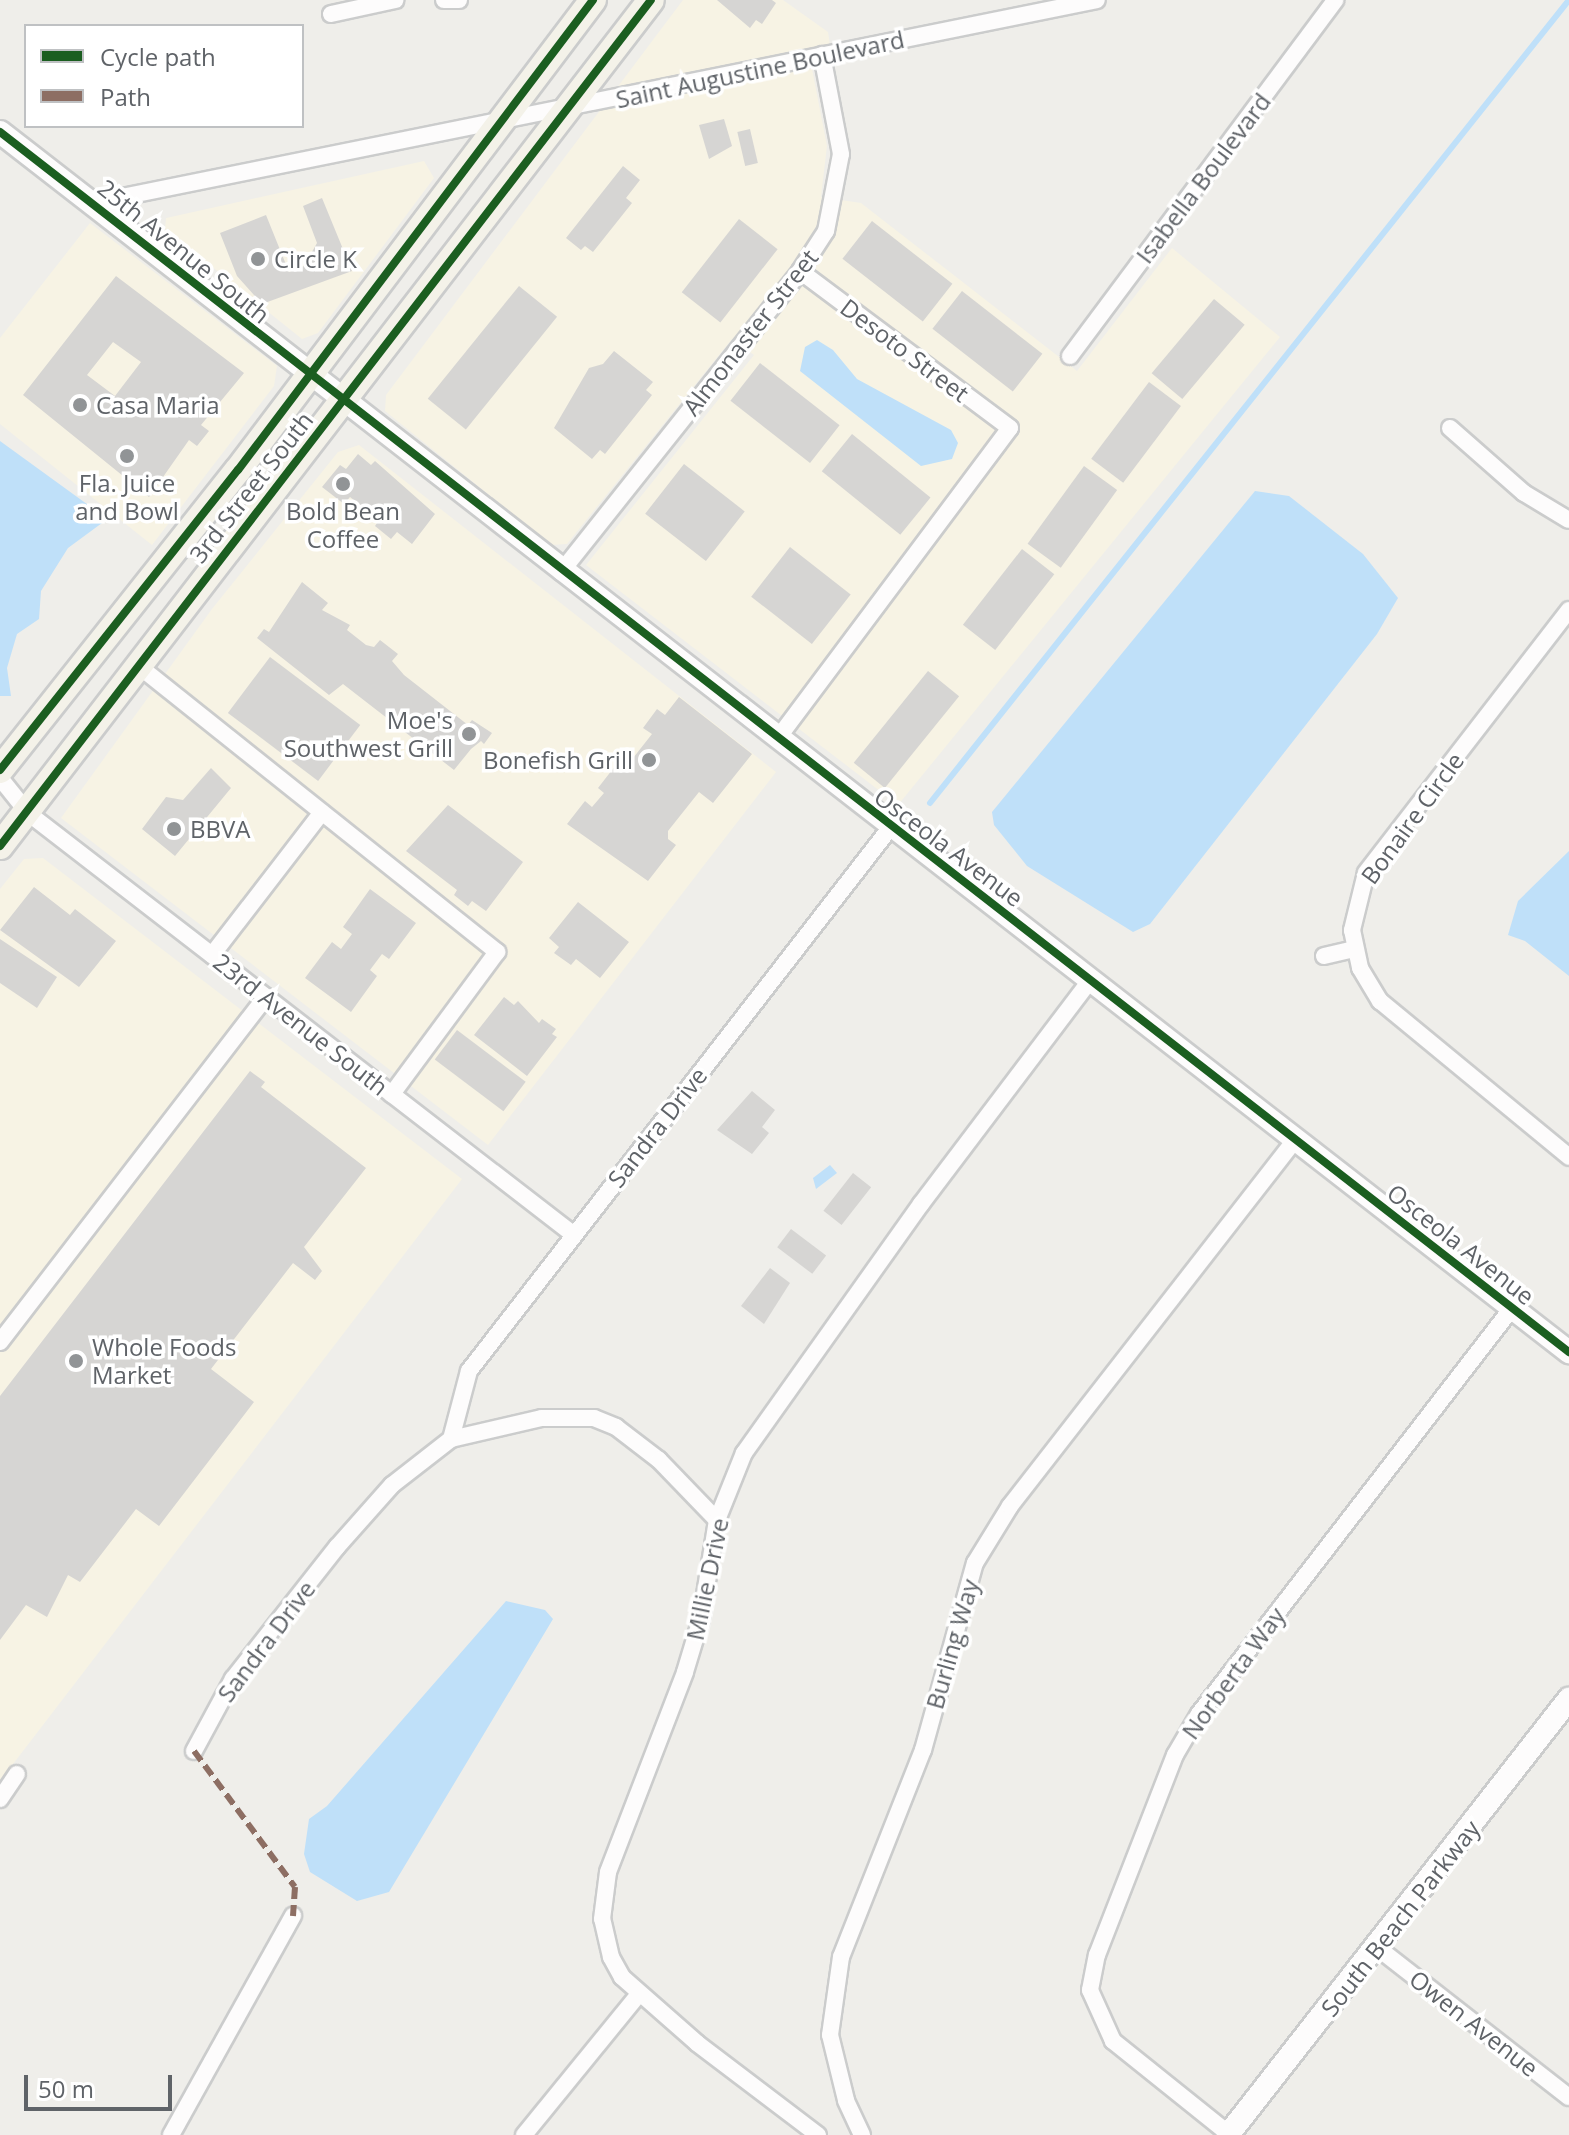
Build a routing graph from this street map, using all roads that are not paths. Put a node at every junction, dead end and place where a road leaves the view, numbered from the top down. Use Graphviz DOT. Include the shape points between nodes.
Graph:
graph roads {
  1 [pos="396,0"];
  2 [pos="444,0"];
  3 [pos="459,0"];
  4 [pos="593,0"];
  5 [pos="651,0"];
  6 [pos="1097,0"];
  7 [pos="1335,0"];
  8 [pos="331,14"];
  9 [pos="822,55"];
  10 [pos="570,110"];
  11 [pos="499,123"];
  12 [pos="0,132"];
  13 [pos="92,203"];
  14 [pos="800,271"];
  15 [pos="1070,356"];
  16 [pos="310,376"];
  17 [pos="343,402"];
  18 [pos="1450,428"];
  19 [pos="1569,520"];
  20 [pos="561,572"];
  21 [pos="1569,610"];
  22 [pos="140,667"];
  23 [pos="778,738"];
  24 [pos="0,770"];
  25 [pos="0,778"];
  26 [pos="322,812"];
  27 [pos="28,813"];
  28 [pos="890,828"];
  29 [pos="0,846"];
  30 [pos="1354,949"];
  31 [pos="212,955"];
  32 [pos="1324,956"];
  33 [pos="1091,979"];
  34 [pos="266,996"];
  35 [pos="392,1094"];
  36 [pos="1294,1141"];
  37 [pos="1569,1157"];
  38 [pos="574,1235"];
  39 [pos="1512,1308"];
  40 [pos="0,1342"];
  41 [pos="1569,1352"];
  42 [pos="451,1439"];
  43 [pos="717,1520"];
  44 [pos="1565,1711"];
  45 [pos="194,1751"];
  46 [pos="17,1774"];
  47 [pos="0,1799"];
  48 [pos="293,1916"];
  49 [pos="1378,1948"];
  50 [pos="638,1995"];
  51 [pos="1569,2097"];
  52 [pos="1229,2134"];
  53 [pos="171,2135"];
  54 [pos="524,2135"];
  55 [pos="818,2135"];
  56 [pos="862,2135"];
  1 -- 8 [label="street"];
  2 -- 3 [label="street"];
  4 -- 11 [label="main road, 3rd Street South"];
  5 -- 10 [label="main road, 3rd Street South"];
  6 -- 9 [label="street, Saint Augustine Boulevard"];
  7 -- 15 [label="street, Isabella Boulevard"];
  9 -- 10 [label="street, Saint Augustine Boulevard"];
  9 -- 14 [label="street, Almonaster Street" via="841,154 826,231"];
  10 -- 11 [label="street, Saint Augustine Boulevard"];
  10 -- 17 [label="main road, 3rd Street South"];
  11 -- 13 [label="street, Saint Augustine Boulevard"];
  11 -- 16 [label="main road, 3rd Street South"];
  12 -- 13 [label="street, 25th Avenue South"];
  13 -- 16 [label="street, 25th Avenue South"];
  14 -- 20 [label="street, Almonaster Street"];
  14 -- 23 [label="street, Desoto Street" via="1010,428"];
  16 -- 17 [label="street, 25th Avenue South"];
  16 -- 24 [label="main road, 3rd Street South"];
  17 -- 20 [label="street, Osceola Avenue"];
  17 -- 22 [label="main road, 3rd Street South"];
  18 -- 19 [label="street" via="1524,493"];
  20 -- 23 [label="street, Osceola Avenue"];
  21 -- 30 [label="street, Bonaire Circle" via="1366,873 1353,910"];
  22 -- 26 [label="street"];
  22 -- 27 [label="main road, 3rd Street South"];
  23 -- 28 [label="street, Osceola Avenue"];
  25 -- 27 [label="street, 23rd Avenue South"];
  26 -- 31 [label="street"];
  26 -- 35 [label="street" via="497,952"];
  27 -- 29 [label="main road, 3rd Street South"];
  27 -- 31 [label="street, 23rd Avenue South"];
  28 -- 33 [label="street, Osceola Avenue"];
  28 -- 38 [label="street, Sandra Drive"];
  30 -- 32 [label="street"];
  30 -- 37 [label="street, Bonaire Circle" via="1380,1001"];
  31 -- 34 [label="street, 23rd Avenue South"];
  33 -- 36 [label="street, Osceola Avenue"];
  33 -- 43 [label="street, Millie Drive" via="771,1409 744,1453"];
  34 -- 35 [label="street, 23rd Avenue South"];
  34 -- 40 [label="street"];
  35 -- 38 [label="street, 23rd Avenue South"];
  36 -- 39 [label="street, Osceola Avenue"];
  36 -- 56 [label="street, Burling Way" via="1010,1506 975,1563 923,1750 841,1957 830,2035 846,2100"];
  38 -- 42 [label="street, Sandra Drive" via="469,1371"];
  39 -- 41 [label="street, Osceola Avenue"];
  39 -- 52 [label="street, Norberta Way" via="1199,1714 1175,1755 1097,1955 1090,1990 1113,2041"];
  42 -- 43 [label="street, Sandra Drive" via="542,1418 594,1418 616,1427 659,1460"];
  42 -- 45 [label="street, Sandra Drive" via="392,1485 337,1547 233,1679"];
  43 -- 50 [label="street, Millie Drive" via="701,1619 685,1672 602,1898 611,1957"];
  44 -- 49 [label="street, South Beach Parkway"];
  46 -- 47 [label="street"];
  48 -- 53 [label="street"];
  49 -- 51 [label="street, Owen Avenue"];
  49 -- 52 [label="street, South Beach Parkway"];
  50 -- 54 [label="street"];
  50 -- 55 [label="street, Millie Drive"];
}
